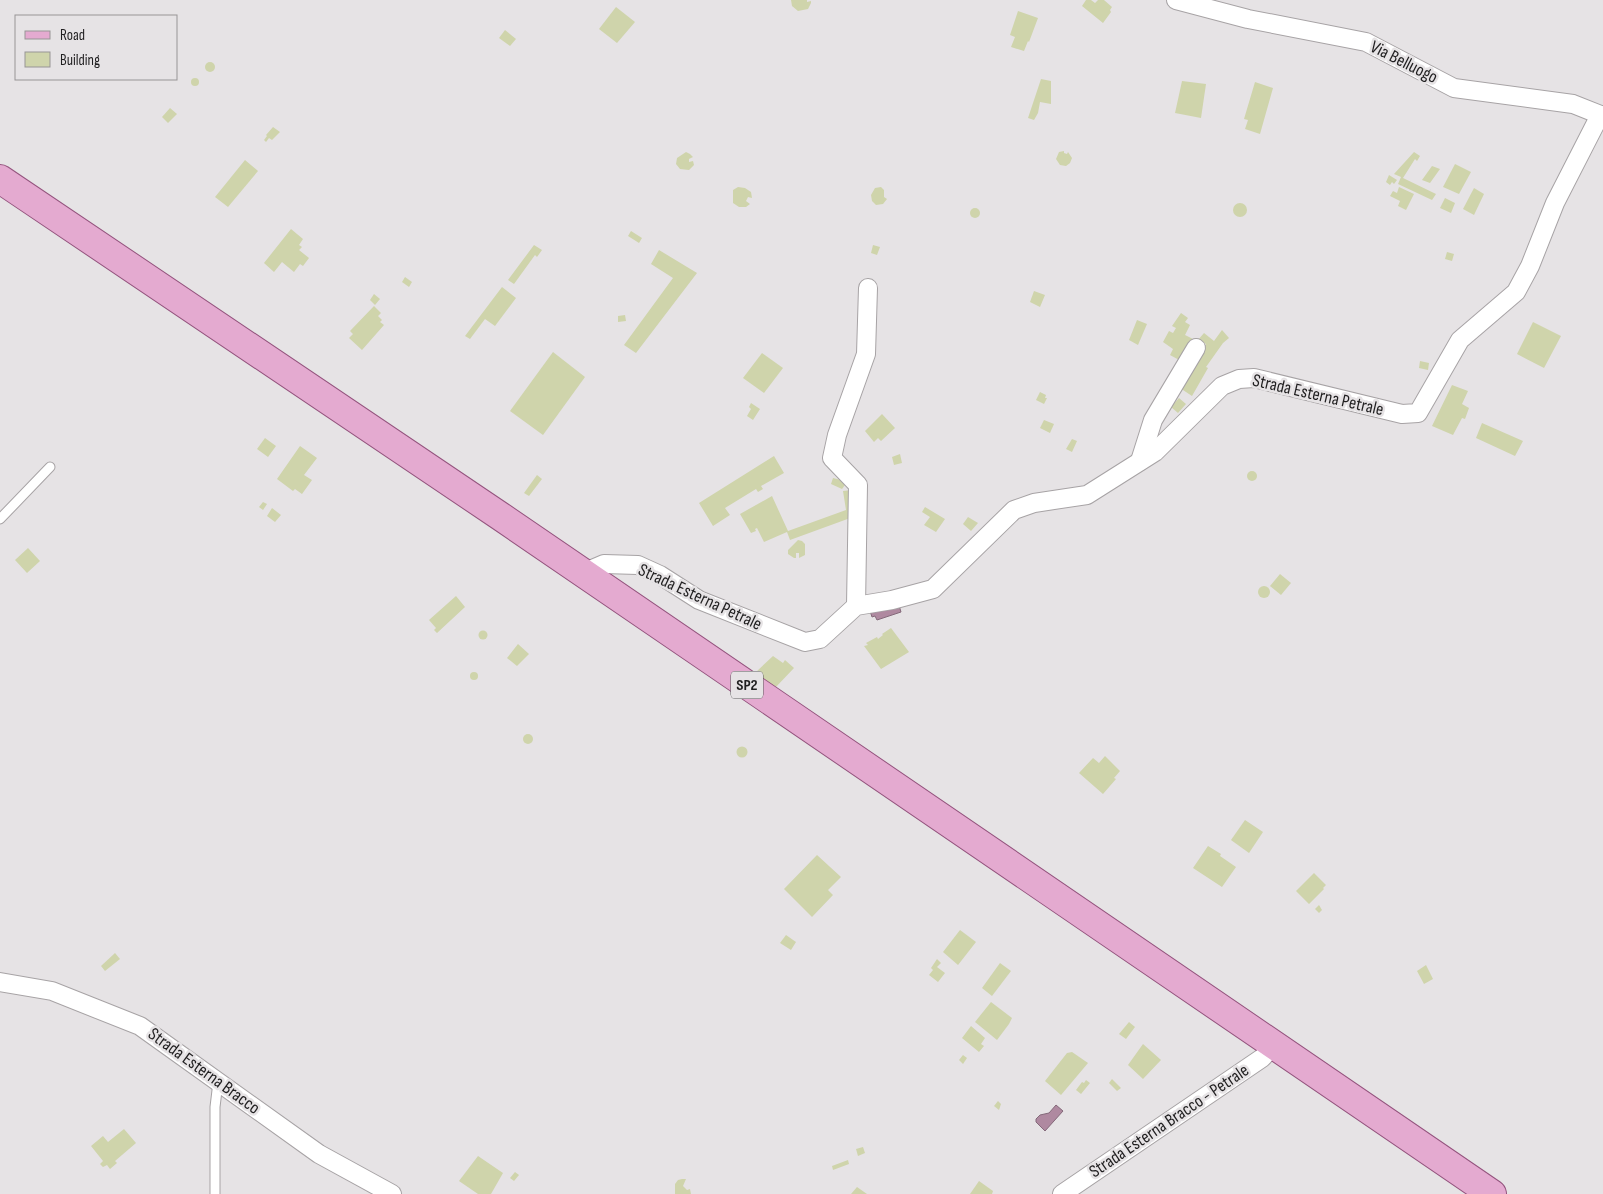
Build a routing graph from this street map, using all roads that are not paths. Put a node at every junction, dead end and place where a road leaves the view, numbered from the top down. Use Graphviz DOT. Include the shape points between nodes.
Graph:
graph roads {
  1 [pos="1176,0"];
  2 [pos="1602,116"];
  3 [pos="0,179"];
  4 [pos="868,288"];
  5 [pos="1196,348"];
  6 [pos="1140,462"];
  7 [pos="50,467"];
  8 [pos="0,519"];
  9 [pos="583,573"];
  10 [pos="856,606"];
  11 [pos="0,982"];
  12 [pos="1274,1045"];
  13 [pos="218,1081"];
  14 [pos="215,1194"];
  15 [pos="392,1194"];
  16 [pos="1062,1194"];
  17 [pos="1492,1194"];
  1 -- 2 [label="street, Via Belluogo" via="1248,19 1366,42 1454,88 1573,104"];
  2 -- 6 [label="street, Strada Esterna Petrale" via="1555,203 1516,292 1460,340 1418,413 1402,414 1254,378 1239,379 1222,386 1155,452"];
  3 -- 9 [label="main road, SP2"];
  4 -- 10 [label="street" via="866,354 832,458 858,485"];
  5 -- 6 [label="street" via="1153,420"];
  6 -- 10 [label="street, Strada Esterna Petrale" via="1086,495 1034,503 1014,510 933,589"];
  7 -- 8 [label="lane"];
  9 -- 10 [label="street, Strada Esterna Petrale" via="604,564 638,565 699,600 805,642 820,639"];
  9 -- 12 [label="main road, SP2"];
  11 -- 13 [label="street, Strada Esterna Bracco" via="52,991 140,1026"];
  12 -- 16 [label="street, Strada Esterna Bracco - Petrale" via="1262,1058"];
  12 -- 17 [label="main road, SP2"];
  13 -- 14 [label="lane"];
  13 -- 15 [label="street, Strada Esterna Bracco" via="319,1154"];
}
